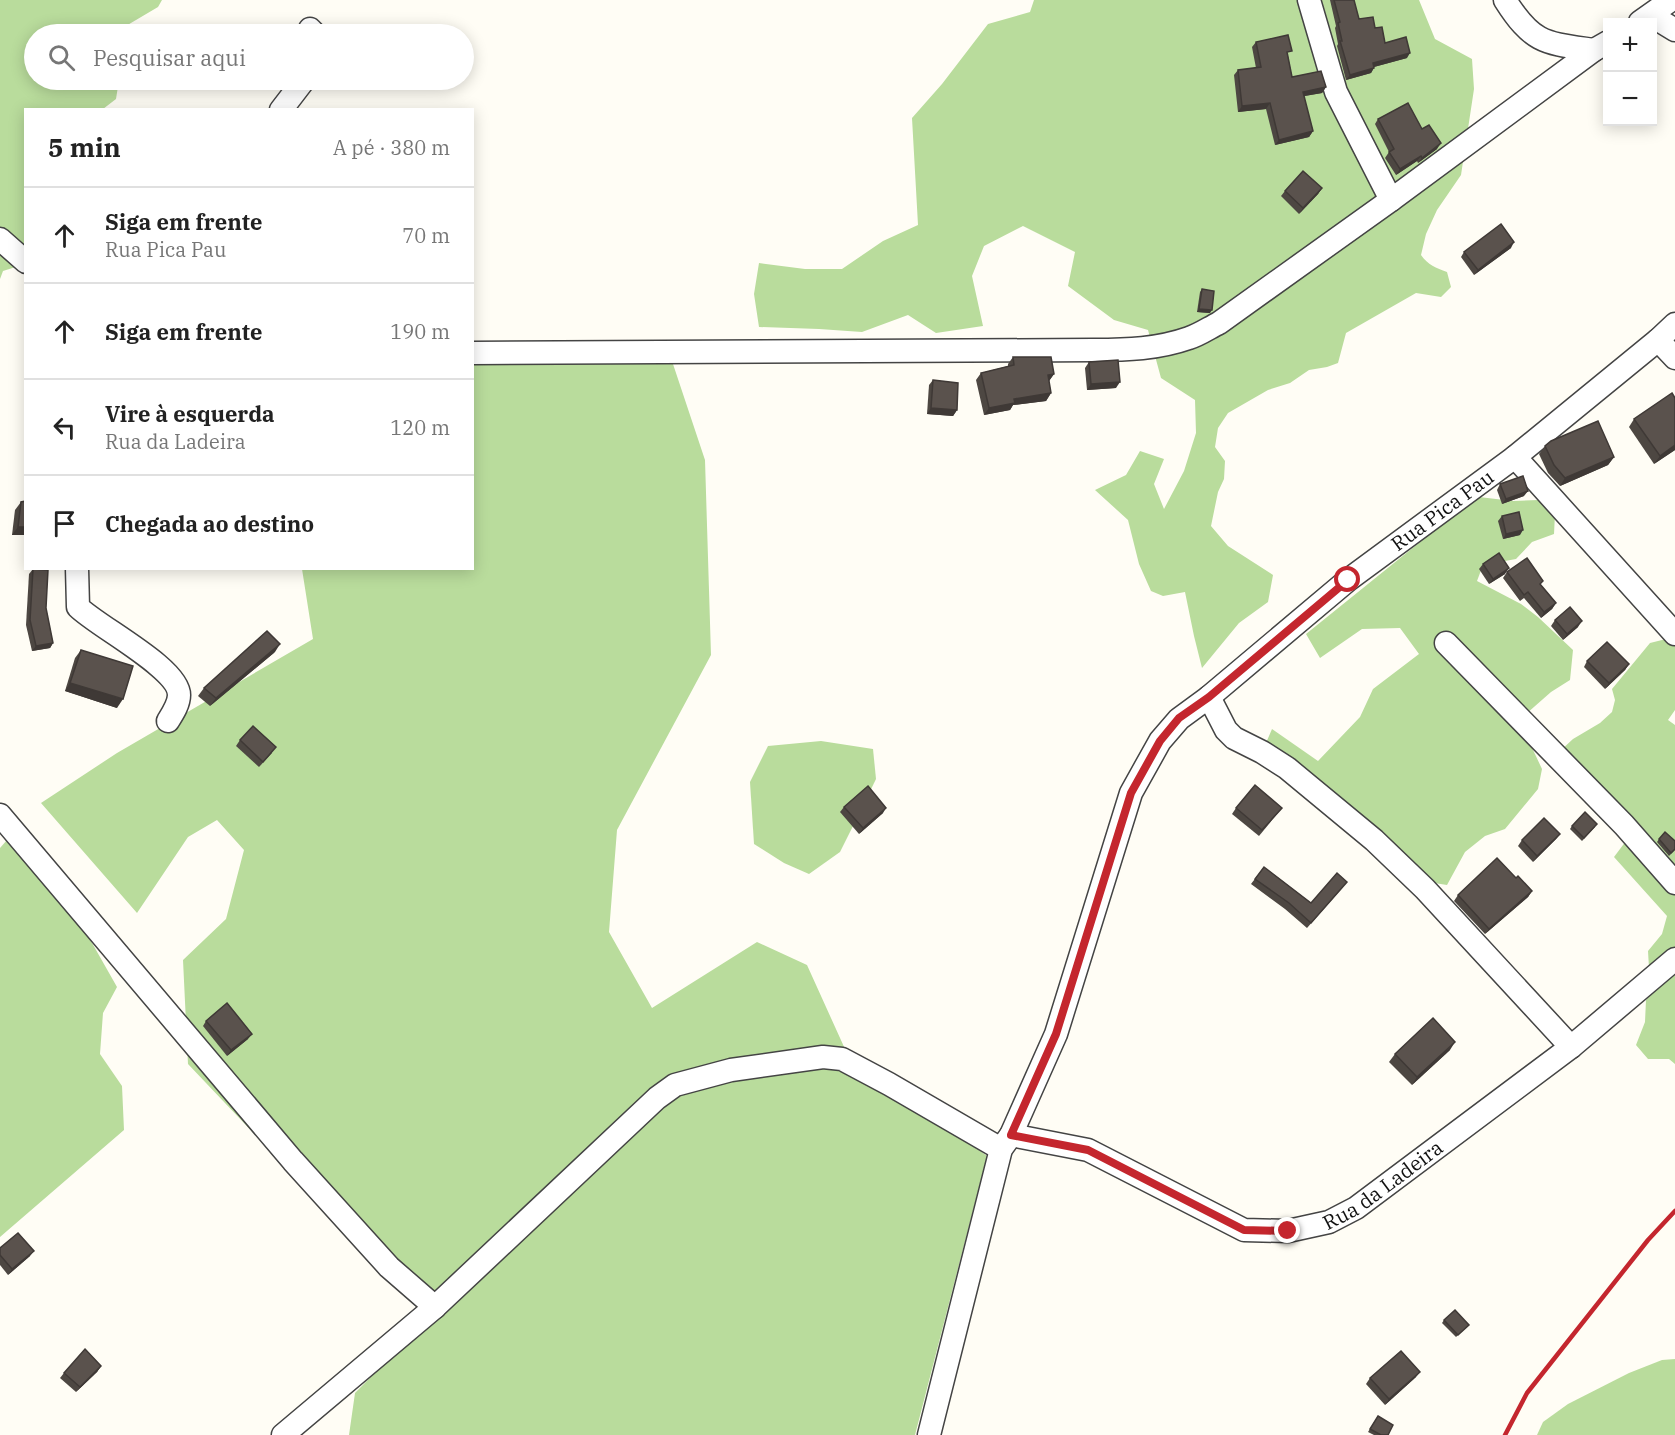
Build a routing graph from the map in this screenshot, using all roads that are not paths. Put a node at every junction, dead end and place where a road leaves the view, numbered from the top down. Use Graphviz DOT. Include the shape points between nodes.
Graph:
graph roads {
  1 [pos="1309,0"];
  2 [pos="1505,0"];
  3 [pos="1671,0"];
  4 [pos="1647,18"];
  5 [pos="1657,23"];
  6 [pos="1675,30"];
  7 [pos="1601,46"];
  8 [pos="296,90"];
  9 [pos="283,108"];
  10 [pos="1391,200"];
  11 [pos="0,239"];
  12 [pos="24,260"];
  13 [pos="1675,324"];
  14 [pos="1658,339"];
  15 [pos="474,353"];
  16 [pos="1675,358"];
  17 [pos="1515,457"];
  18 [pos="77,570"];
  19 [pos="1675,634"];
  20 [pos="1446,643"];
  21 [pos="1209,697"];
  22 [pos="168,721"];
  23 [pos="0,815"];
  24 [pos="1675,882"];
  25 [pos="1675,959"];
  26 [pos="1571,1047"];
  27 [pos="1006,1142"];
  28 [pos="435,1307"];
  29 [pos="283,1435"];
  30 [pos="929,1435"];
  1 -- 10 [label="street" via="1336,92"];
  2 -- 7 [label="street" via="1539,39 1553,44"];
  3 -- 4 [label="street"];
  5 -- 6 [label="street"];
  7 -- 10 [label="street"];
  8 -- 9 [label="street"];
  10 -- 15 [label="street" via="1219,323 1191,338 1160,346 1094,350"];
  11 -- 12 [label="street"];
  13 -- 14 [label="street, Rua Pica Pau"];
  14 -- 16 [label="street"];
  14 -- 17 [label="street, Rua Pica Pau"];
  17 -- 19 [label="street"];
  17 -- 21 [label="street, Rua Pica Pau" via="1348,580"];
  18 -- 22 [label="street" via="78,607 154,661 176,683 179,694"];
  20 -- 24 [label="street"];
  21 -- 26 [label="street" via="1234,738 1287,768 1374,840 1425,889"];
  21 -- 27 [label="street, Rua Pica Pau" via="1179,718 1160,741 1131,793 1056,1034"];
  23 -- 28 [label="street" via="293,1161 389,1267"];
  25 -- 26 [label="street, Rua da Ladeira"];
  26 -- 27 [label="street, Rua da Ladeira" via="1356,1208 1329,1222 1288,1231 1244,1230 1088,1150"];
  27 -- 28 [label="street, Rua da Ladeira" via="842,1059 823,1057 731,1070 675,1085"];
  27 -- 30 [label="street, Rua Pica Pau"];
  28 -- 29 [label="street, Rua da Ladeira"];
}
